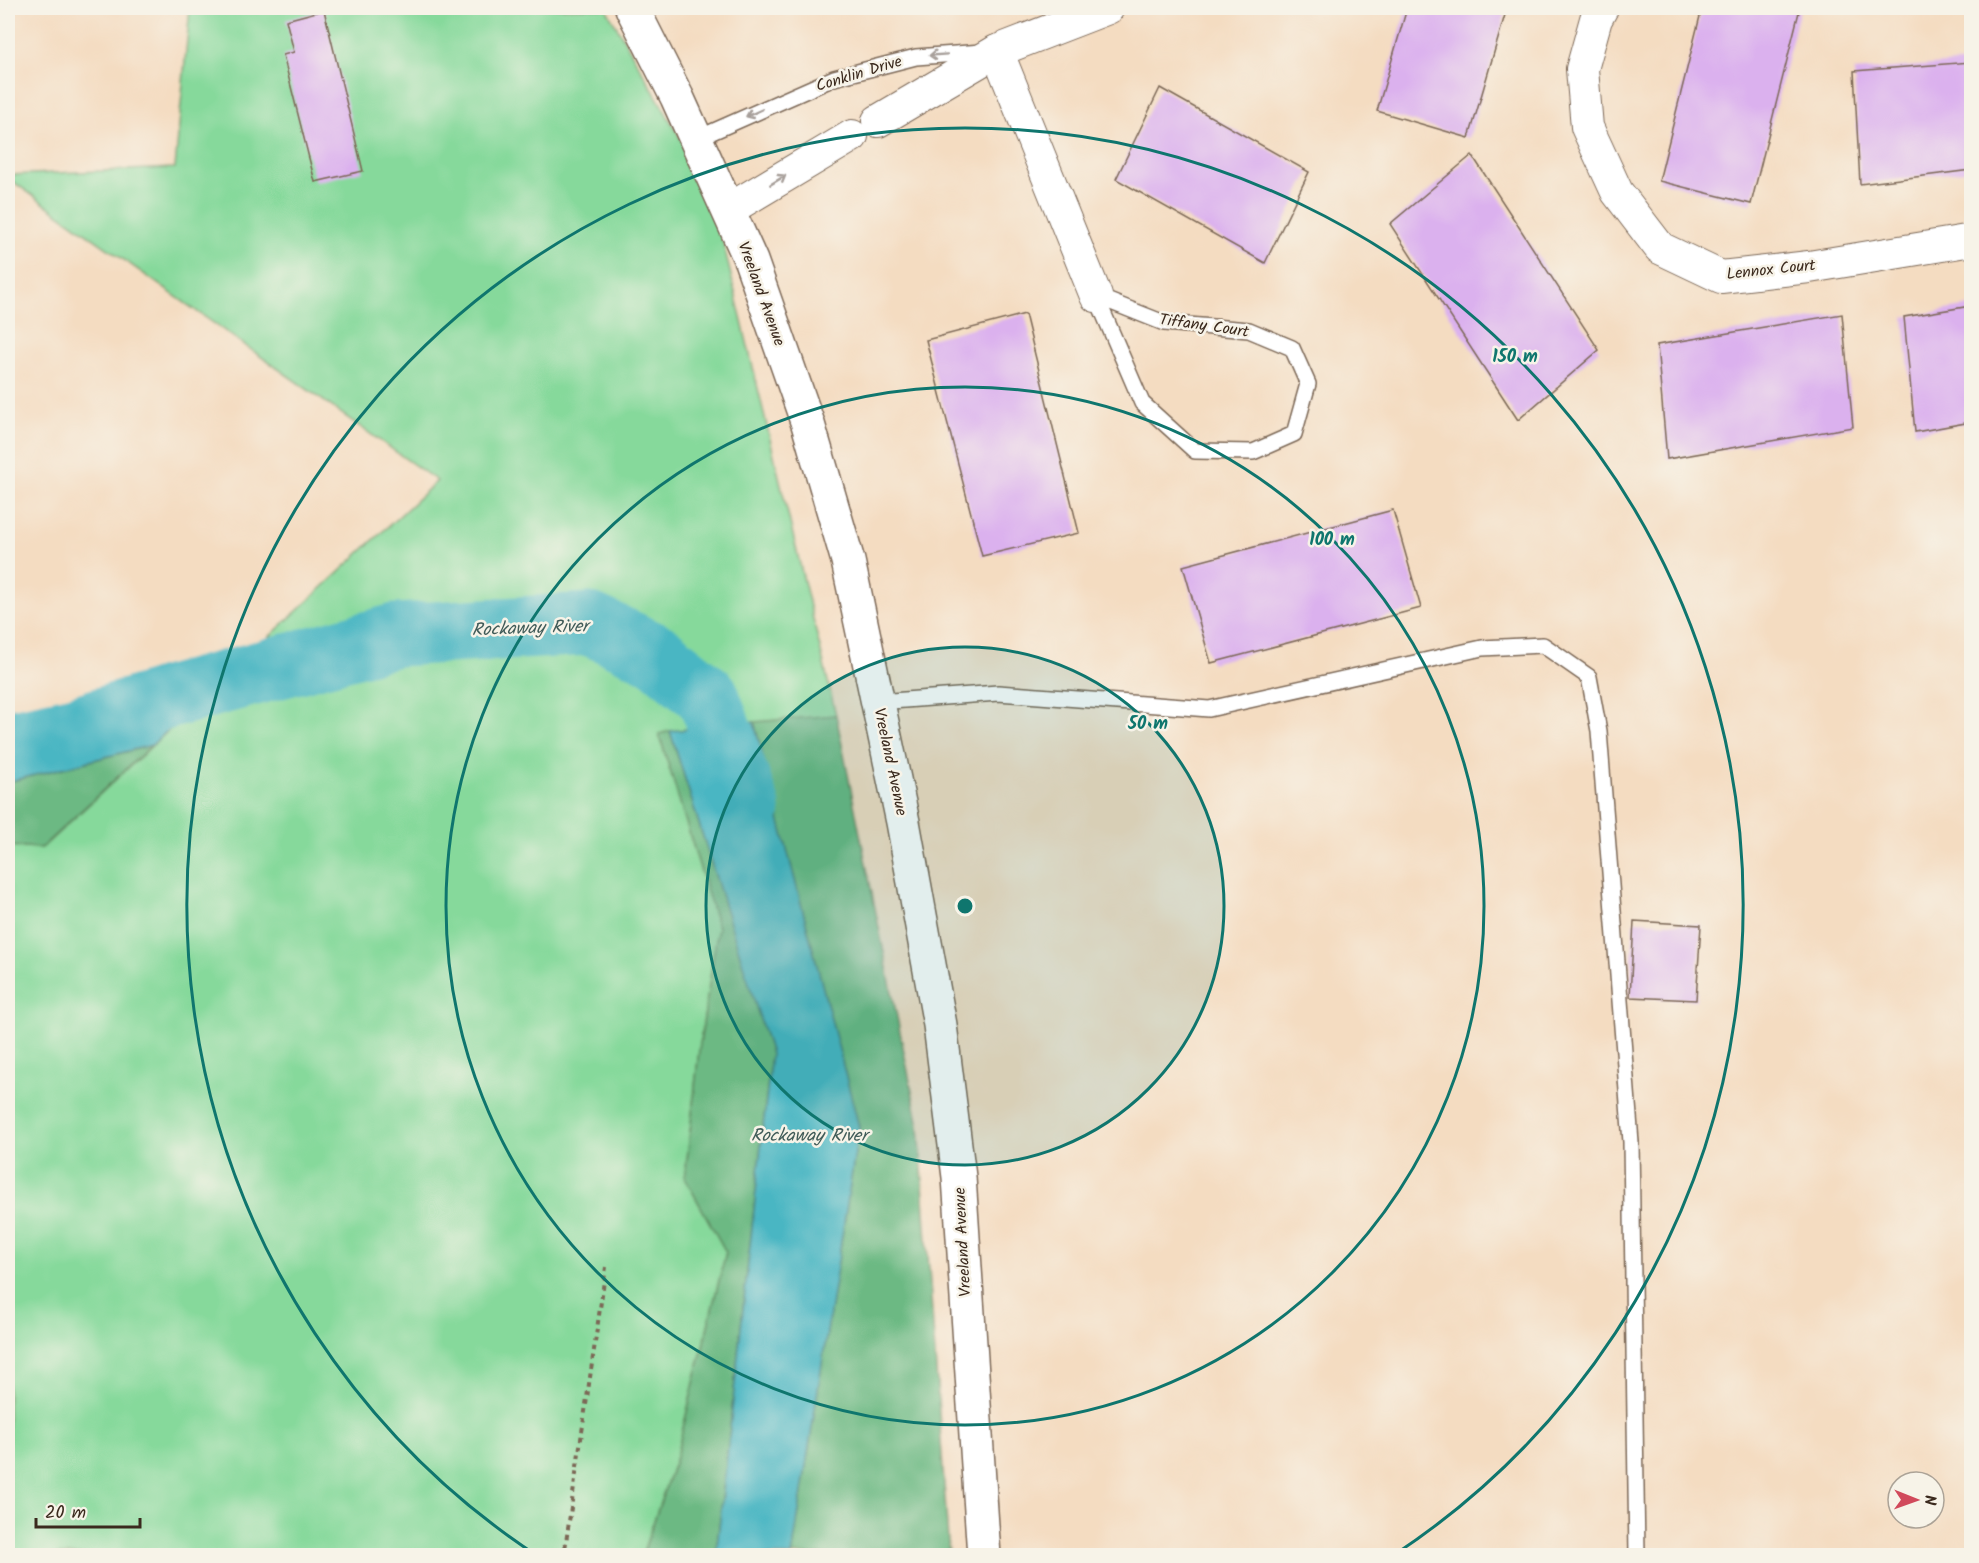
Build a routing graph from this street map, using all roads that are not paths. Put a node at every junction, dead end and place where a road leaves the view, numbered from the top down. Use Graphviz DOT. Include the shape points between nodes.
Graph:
graph roads {
  1 [pos="632,8"];
  2 [pos="1108,8"];
  3 [pos="1602,8"];
  4 [pos="997,51"];
  5 [pos="696,139"];
  6 [pos="728,210"];
  7 [pos="1971,240"];
  8 [pos="1096,296"];
  9 [pos="878,702"];
  10 [pos="984,1556"];
  11 [pos="1637,1556"];
  1 -- 5 [label="street, Vreeland Avenue"];
  2 -- 4 [label="street, Conklin Drive"];
  3 -- 7 [label="street, Lennox Court" via="1582,69 1587,127 1617,192 1660,248 1721,277"];
  4 -- 5 [label="lane, Conklin Drive, one-way" via="916,57 834,78"];
  6 -- 4 [label="street, Conklin Drive, one-way"];
  4 -- 8 [label="street, Tiffany Court"];
  5 -- 6 [label="street, Vreeland Avenue"];
  6 -- 9 [label="street, Vreeland Avenue" via="751,261 808,424 848,561"];
  8 -- 8 [label="lane, Tiffany Court" via="1142,403 1195,451 1253,452 1294,434 1308,384 1292,348 1249,330 1164,323"];
  9 -- 10 [label="street, Vreeland Avenue" via="940,1025 959,1177"];
  9 -- 11 [label="lane" via="998,693 1209,709 1482,648 1543,645 1588,677 1599,731 1630,1142"];
}
